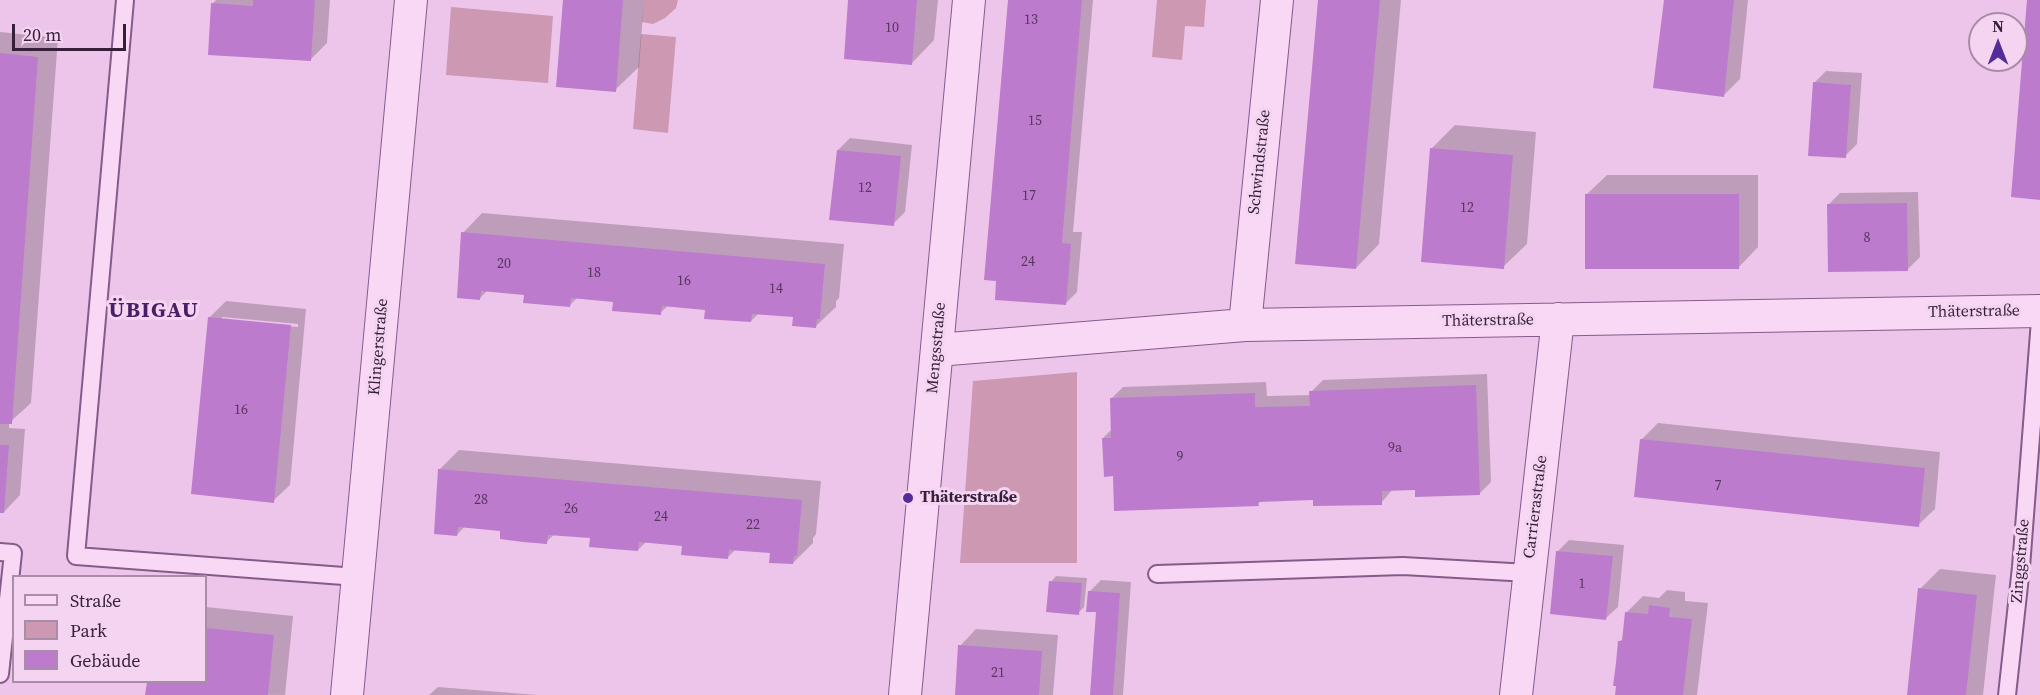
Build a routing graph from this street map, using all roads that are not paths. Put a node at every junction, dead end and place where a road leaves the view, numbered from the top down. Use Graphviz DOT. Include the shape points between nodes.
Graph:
graph roads {
  1 [pos="125,0"];
  2 [pos="411,0"];
  3 [pos="969,0"];
  4 [pos="1277,0"];
  5 [pos="2040,311"];
  6 [pos="1558,319"];
  7 [pos="2040,320"];
  8 [pos="1245,325"];
  9 [pos="937,350"];
  10 [pos="0,552"];
  11 [pos="1529,573"];
  12 [pos="1157,574"];
  13 [pos="357,577"];
  14 [pos="0,674"];
  15 [pos="347,695"];
  16 [pos="905,695"];
  17 [pos="1516,695"];
  18 [pos="2007,695"];
  1 -- 13 [label="lane" via="76,556"];
  2 -- 13 [label="street, Klingerstraße"];
  3 -- 9 [label="street, Mengsstraße"];
  4 -- 8 [label="street, Schwindstraße"];
  5 -- 6 [label="street, Thäterstraße"];
  6 -- 8 [label="street, Thäterstraße"];
  6 -- 11 [label="street, Carrierastraße"];
  7 -- 18 [label="lane, Zinggstraße"];
  8 -- 9 [label="street, Thäterstraße"];
  9 -- 16 [label="street, Mengsstraße"];
  10 -- 14 [label="lane" via="13,553"];
  11 -- 12 [label="lane" via="1403,566"];
  11 -- 17 [label="street, Carrierastraße"];
  13 -- 15 [label="street, Klingerstraße"];
}
